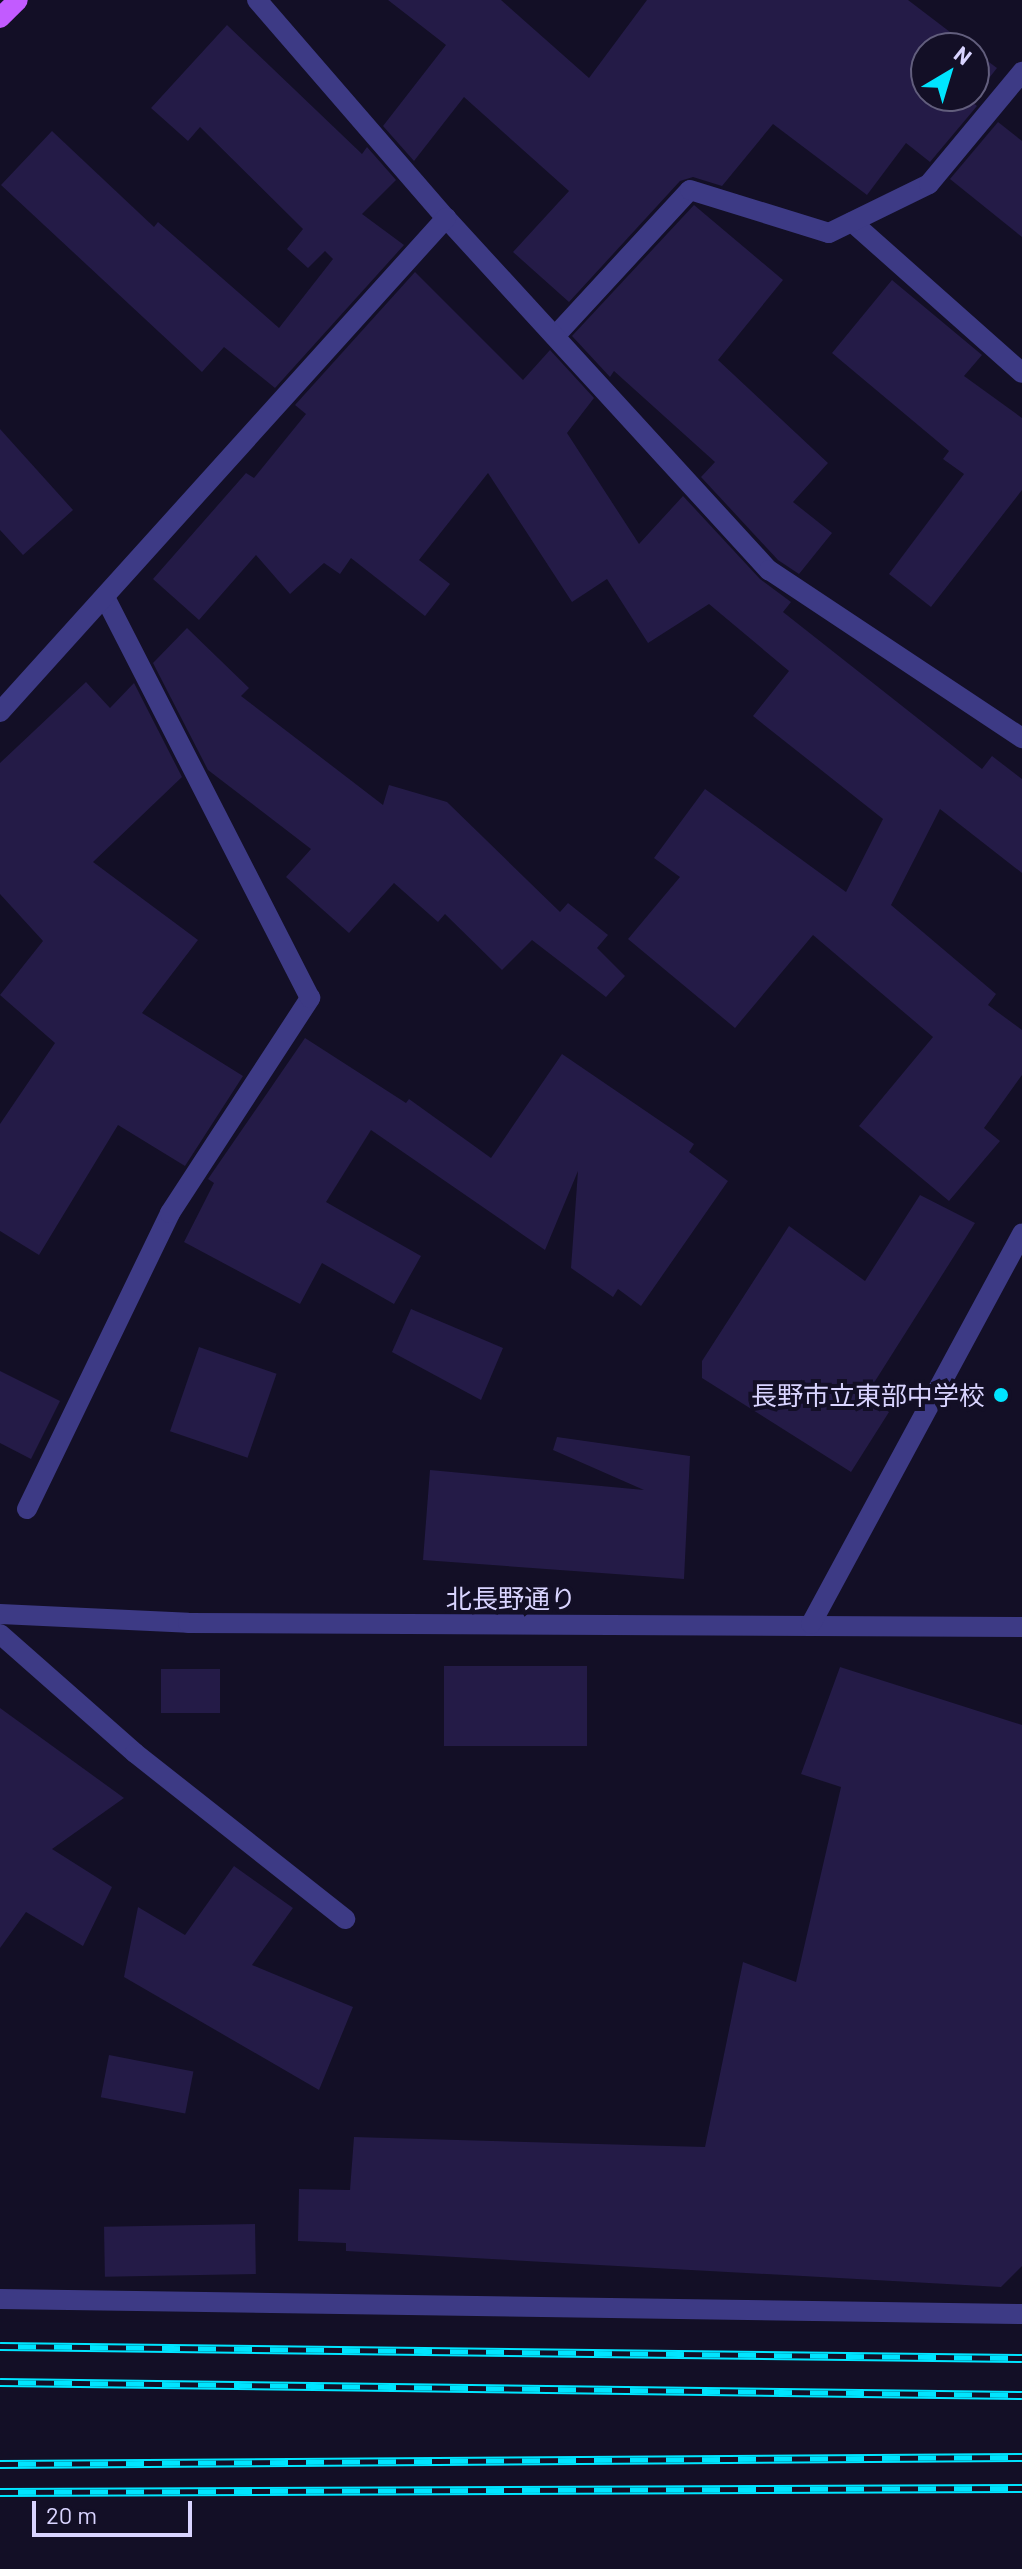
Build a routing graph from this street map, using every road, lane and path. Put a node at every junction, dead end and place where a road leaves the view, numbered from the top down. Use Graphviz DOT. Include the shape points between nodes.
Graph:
graph roads {
  1 [pos="18,0"];
  2 [pos="257,0"];
  3 [pos="0,18"];
  4 [pos="1022,72"];
  5 [pos="446,218"];
  6 [pos="852,222"];
  7 [pos="556,335"];
  8 [pos="1022,373"];
  9 [pos="105,597"];
  10 [pos="0,712"];
  11 [pos="1022,738"];
  12 [pos="1022,1233"];
  13 [pos="27,1509"];
  14 [pos="0,1614"];
  15 [pos="811,1624"];
  16 [pos="1022,1627"];
  17 [pos="0,1634"];
  18 [pos="345,1919"];
  19 [pos="0,2299"];
  20 [pos="1022,2314"];
  1 -- 3 [label="main road"];
  2 -- 5 [label="street"];
  4 -- 6 [label="street" via="929,184"];
  5 -- 7 [label="street"];
  5 -- 9 [label="street"];
  6 -- 7 [label="street" via="829,233 690,190"];
  6 -- 8 [label="street"];
  7 -- 11 [label="street" via="769,570"];
  9 -- 10 [label="street"];
  9 -- 13 [label="street" via="310,998 170,1213"];
  12 -- 15 [label="street"];
  14 -- 15 [label="street, 北長野通り" via="188,1623"];
  15 -- 16 [label="street, 北長野通り"];
  17 -- 18 [label="street" via="135,1753"];
  19 -- 20 [label="street"];
}
